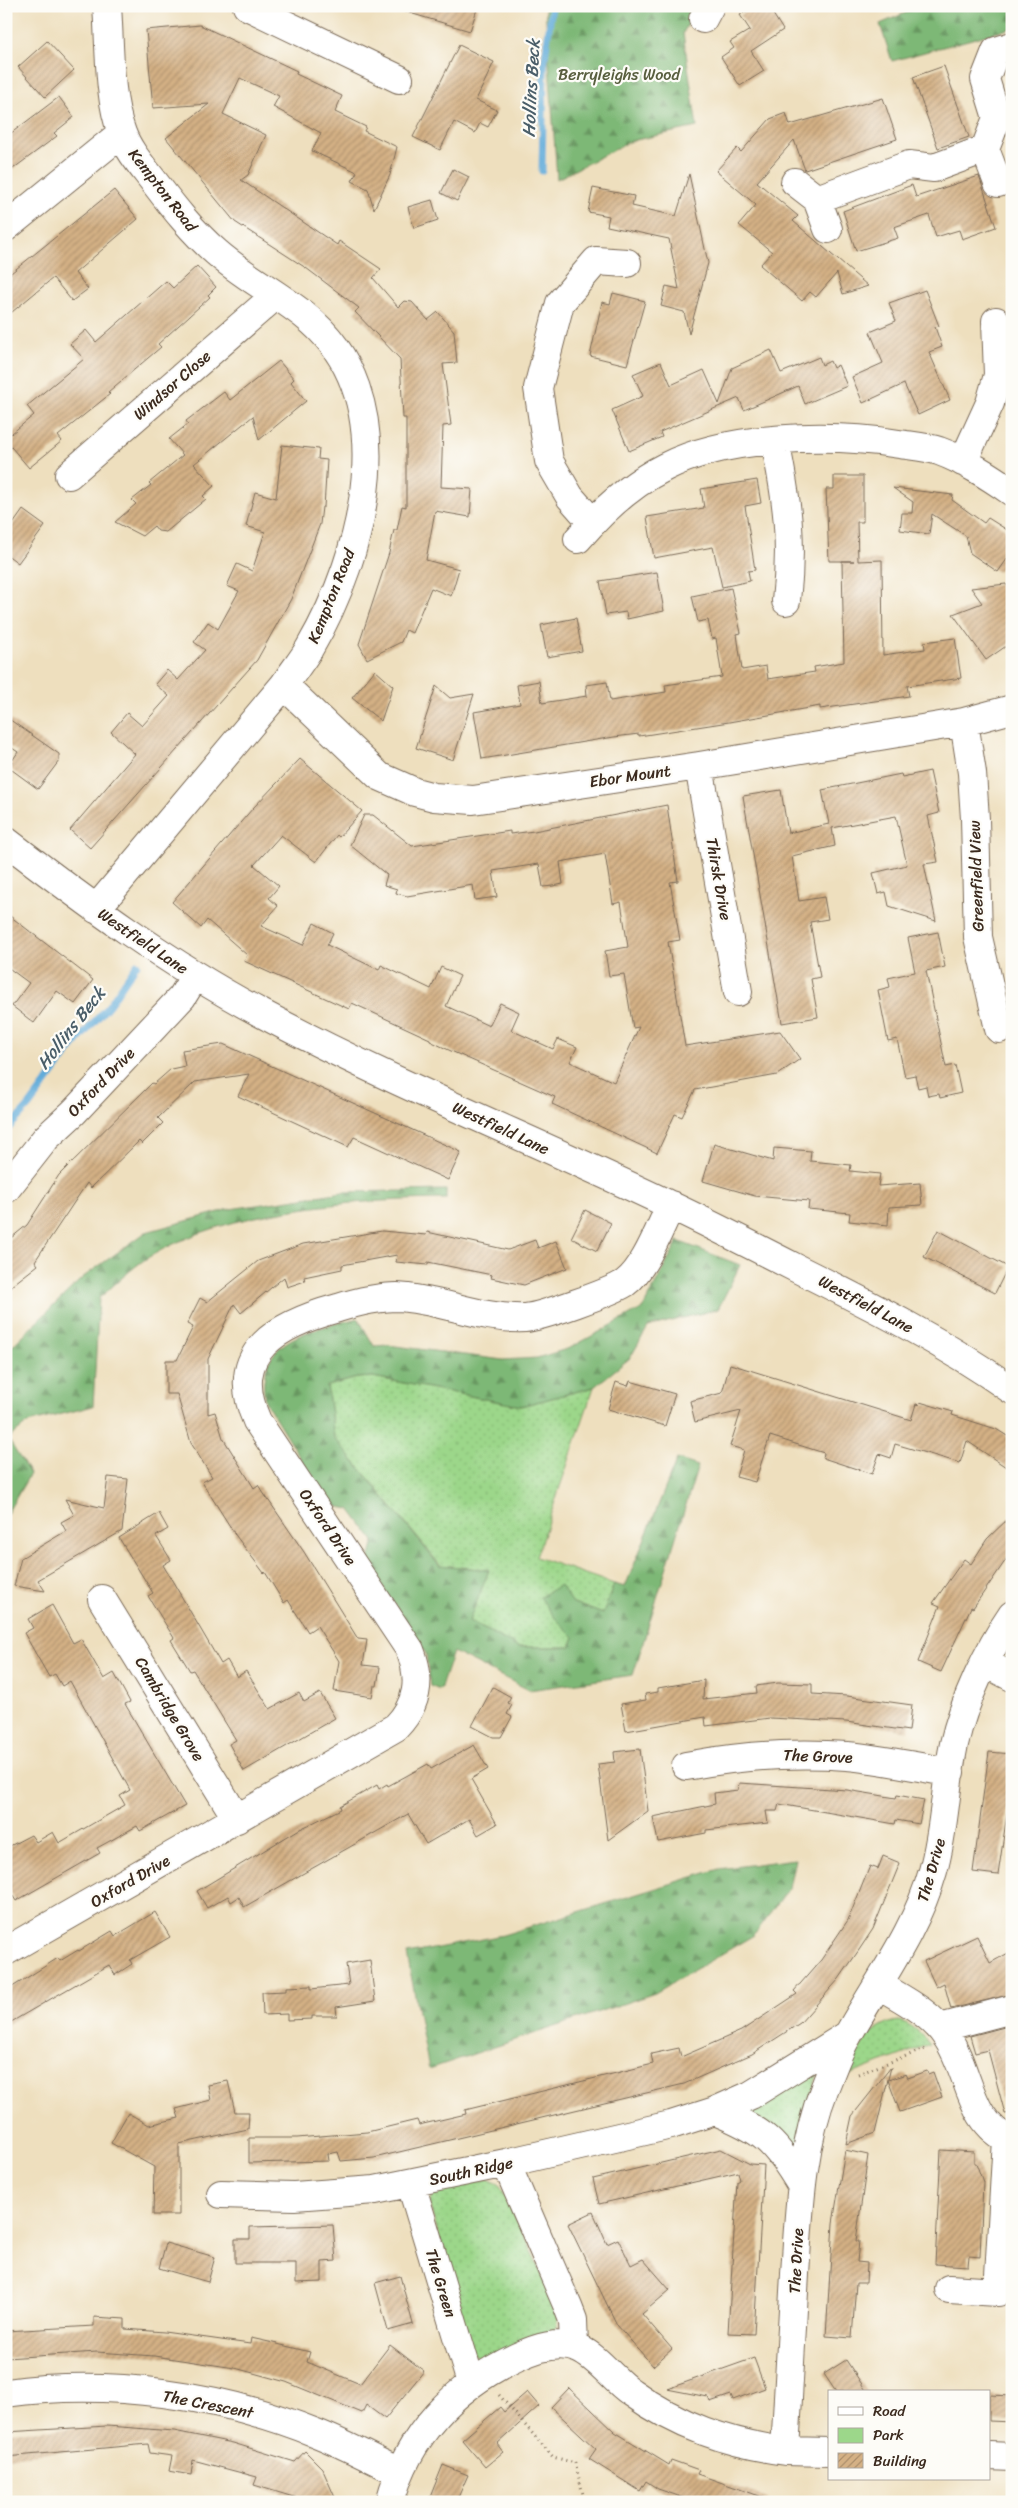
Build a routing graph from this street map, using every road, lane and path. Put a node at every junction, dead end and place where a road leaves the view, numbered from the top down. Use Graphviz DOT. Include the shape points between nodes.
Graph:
graph roads {
  1 [pos="107,6"];
  2 [pos="247,6"];
  3 [pos="1012,46"];
  4 [pos="399,79"];
  5 [pos="122,133"];
  6 [pos="985,149"];
  7 [pos="795,182"];
  8 [pos="998,183"];
  9 [pos="817,198"];
  10 [pos="6,227"];
  11 [pos="828,229"];
  12 [pos="628,262"];
  13 [pos="275,296"];
  14 [pos="996,321"];
  15 [pos="775,441"];
  16 [pos="963,462"];
  17 [pos="69,475"];
  18 [pos="1012,492"];
  19 [pos="786,601"];
  20 [pos="284,686"];
  21 [pos="1012,709"];
  22 [pos="964,722"];
  23 [pos="699,766"];
  24 [pos="6,841"];
  25 [pos="96,909"];
  26 [pos="195,976"];
  27 [pos="738,992"];
  28 [pos="999,1028"];
  29 [pos="6,1189"];
  30 [pos="671,1205"];
  31 [pos="1012,1390"];
  32 [pos="102,1598"];
  33 [pos="1012,1615"];
  34 [pos="985,1663"];
  35 [pos="1012,1677"];
  36 [pos="686,1766"];
  37 [pos="950,1772"];
  38 [pos="237,1819"];
  39 [pos="6,1952"];
  40 [pos="879,1984"];
  41 [pos="1012,2010"];
  42 [pos="944,2034"];
  43 [pos="846,2036"];
  44 [pos="825,2086"];
  45 [pos="715,2111"];
  46 [pos="1009,2140"];
  47 [pos="506,2163"];
  48 [pos="410,2184"];
  49 [pos="800,2185"];
  50 [pos="221,2194"];
  51 [pos="949,2289"];
  52 [pos="574,2348"];
  53 [pos="476,2379"];
  54 [pos="6,2394"];
  55 [pos="785,2451"];
  56 [pos="828,2452"];
  57 [pos="990,2456"];
  58 [pos="1012,2457"];
  59 [pos="399,2472"];
  60 [pos="390,2502"];
  61 [pos="585,2502"];
  1 -- 5 [label="street, Kempton Road" via="114,96"];
  2 -- 4 [label="street"];
  3 -- 6 [label="street" via="996,51 985,79 997,118"];
  5 -- 10 [label="street"];
  5 -- 13 [label="street, Kempton Road" via="130,150 188,226 217,253"];
  6 -- 8 [label="street"];
  6 -- 9 [label="street" via="934,168 909,165"];
  7 -- 9 [label="street"];
  9 -- 11 [label="street"];
  12 -- 15 [label="street" via="596,261 560,303 538,388 549,461 585,531 613,502 663,468 689,456"];
  13 -- 17 [label="street, Windsor Close"];
  13 -- 20 [label="street, Kempton Road" via="310,320 347,369 360,402 367,453 363,506 346,566 309,649"];
  14 -- 16 [label="street" via="998,375 990,403"];
  15 -- 16 [label="street" via="864,438 938,450"];
  15 -- 19 [label="street" via="789,518"];
  16 -- 18 [label="street"];
  20 -- 23 [label="street, Ebor Mount" via="379,776 434,797 473,800"];
  20 -- 25 [label="street, Kempton Road"];
  21 -- 22 [label="street, Ebor Mount"];
  22 -- 23 [label="street, Ebor Mount"];
  22 -- 28 [label="street, Greenfield View" via="972,773 978,937"];
  23 -- 27 [label="street, Thirsk Drive"];
  24 -- 25 [label="street, Westfield Lane"];
  25 -- 26 [label="street, Westfield Lane"];
  26 -- 29 [label="street, Oxford Drive" via="182,997 46,1138"];
  26 -- 30 [label="street, Westfield Lane" via="332,1048"];
  30 -- 31 [label="street, Westfield Lane" via="883,1312 945,1346"];
  30 -- 38 [label="street, Oxford Drive" via="640,1266 624,1283 540,1315 510,1317 413,1299 382,1298 317,1314 281,1329 256,1353 247,1388 250,1405 410,1650 417,1666 418,1683 415,1700 396,1727"];
  32 -- 38 [label="street, Cambridge Grove"];
  33 -- 34 [label="street, The Drive"];
  34 -- 35 [label="street"];
  34 -- 37 [label="street, The Drive" via="962,1715"];
  36 -- 37 [label="street, The Grove" via="726,1758 807,1754 848,1756"];
  37 -- 40 [label="street, The Drive" via="933,1871 918,1915"];
  38 -- 39 [label="street, Oxford Drive"];
  40 -- 42 [label="street" via="920,2010"];
  40 -- 43 [label="street, The Drive"];
  41 -- 42 [label="street"];
  42 -- 44 [label="path"];
  42 -- 46 [label="street" via="976,2109 988,2124"];
  43 -- 44 [label="street, The Drive"];
  43 -- 45 [label="street, South Ridge" via="751,2095"];
  44 -- 49 [label="street, The Drive"];
  45 -- 47 [label="street, South Ridge" via="670,2125"];
  45 -- 49 [label="street" via="746,2123 766,2136 783,2154"];
  46 -- 51 [label="street" via="998,2292"];
  47 -- 48 [label="street, South Ridge"];
  47 -- 52 [label="street" via="568,2306 573,2320"];
  48 -- 50 [label="street, South Ridge" via="334,2194"];
  48 -- 53 [label="street, The Green"];
  49 -- 55 [label="street, The Drive"];
  52 -- 53 [label="street" via="553,2345 540,2348"];
  52 -- 55 [label="street" via="590,2356 630,2392 670,2417 737,2443"];
  53 -- 59 [label="street" via="426,2425"];
  53 -- 61 [label="path" via="553,2457 575,2463"];
  54 -- 59 [label="street, The Crescent" via="73,2388 122,2390 221,2404 270,2416 316,2433"];
  55 -- 56 [label="street"];
  57 -- 58 [label="street"];
  59 -- 60 [label="street"];
}
